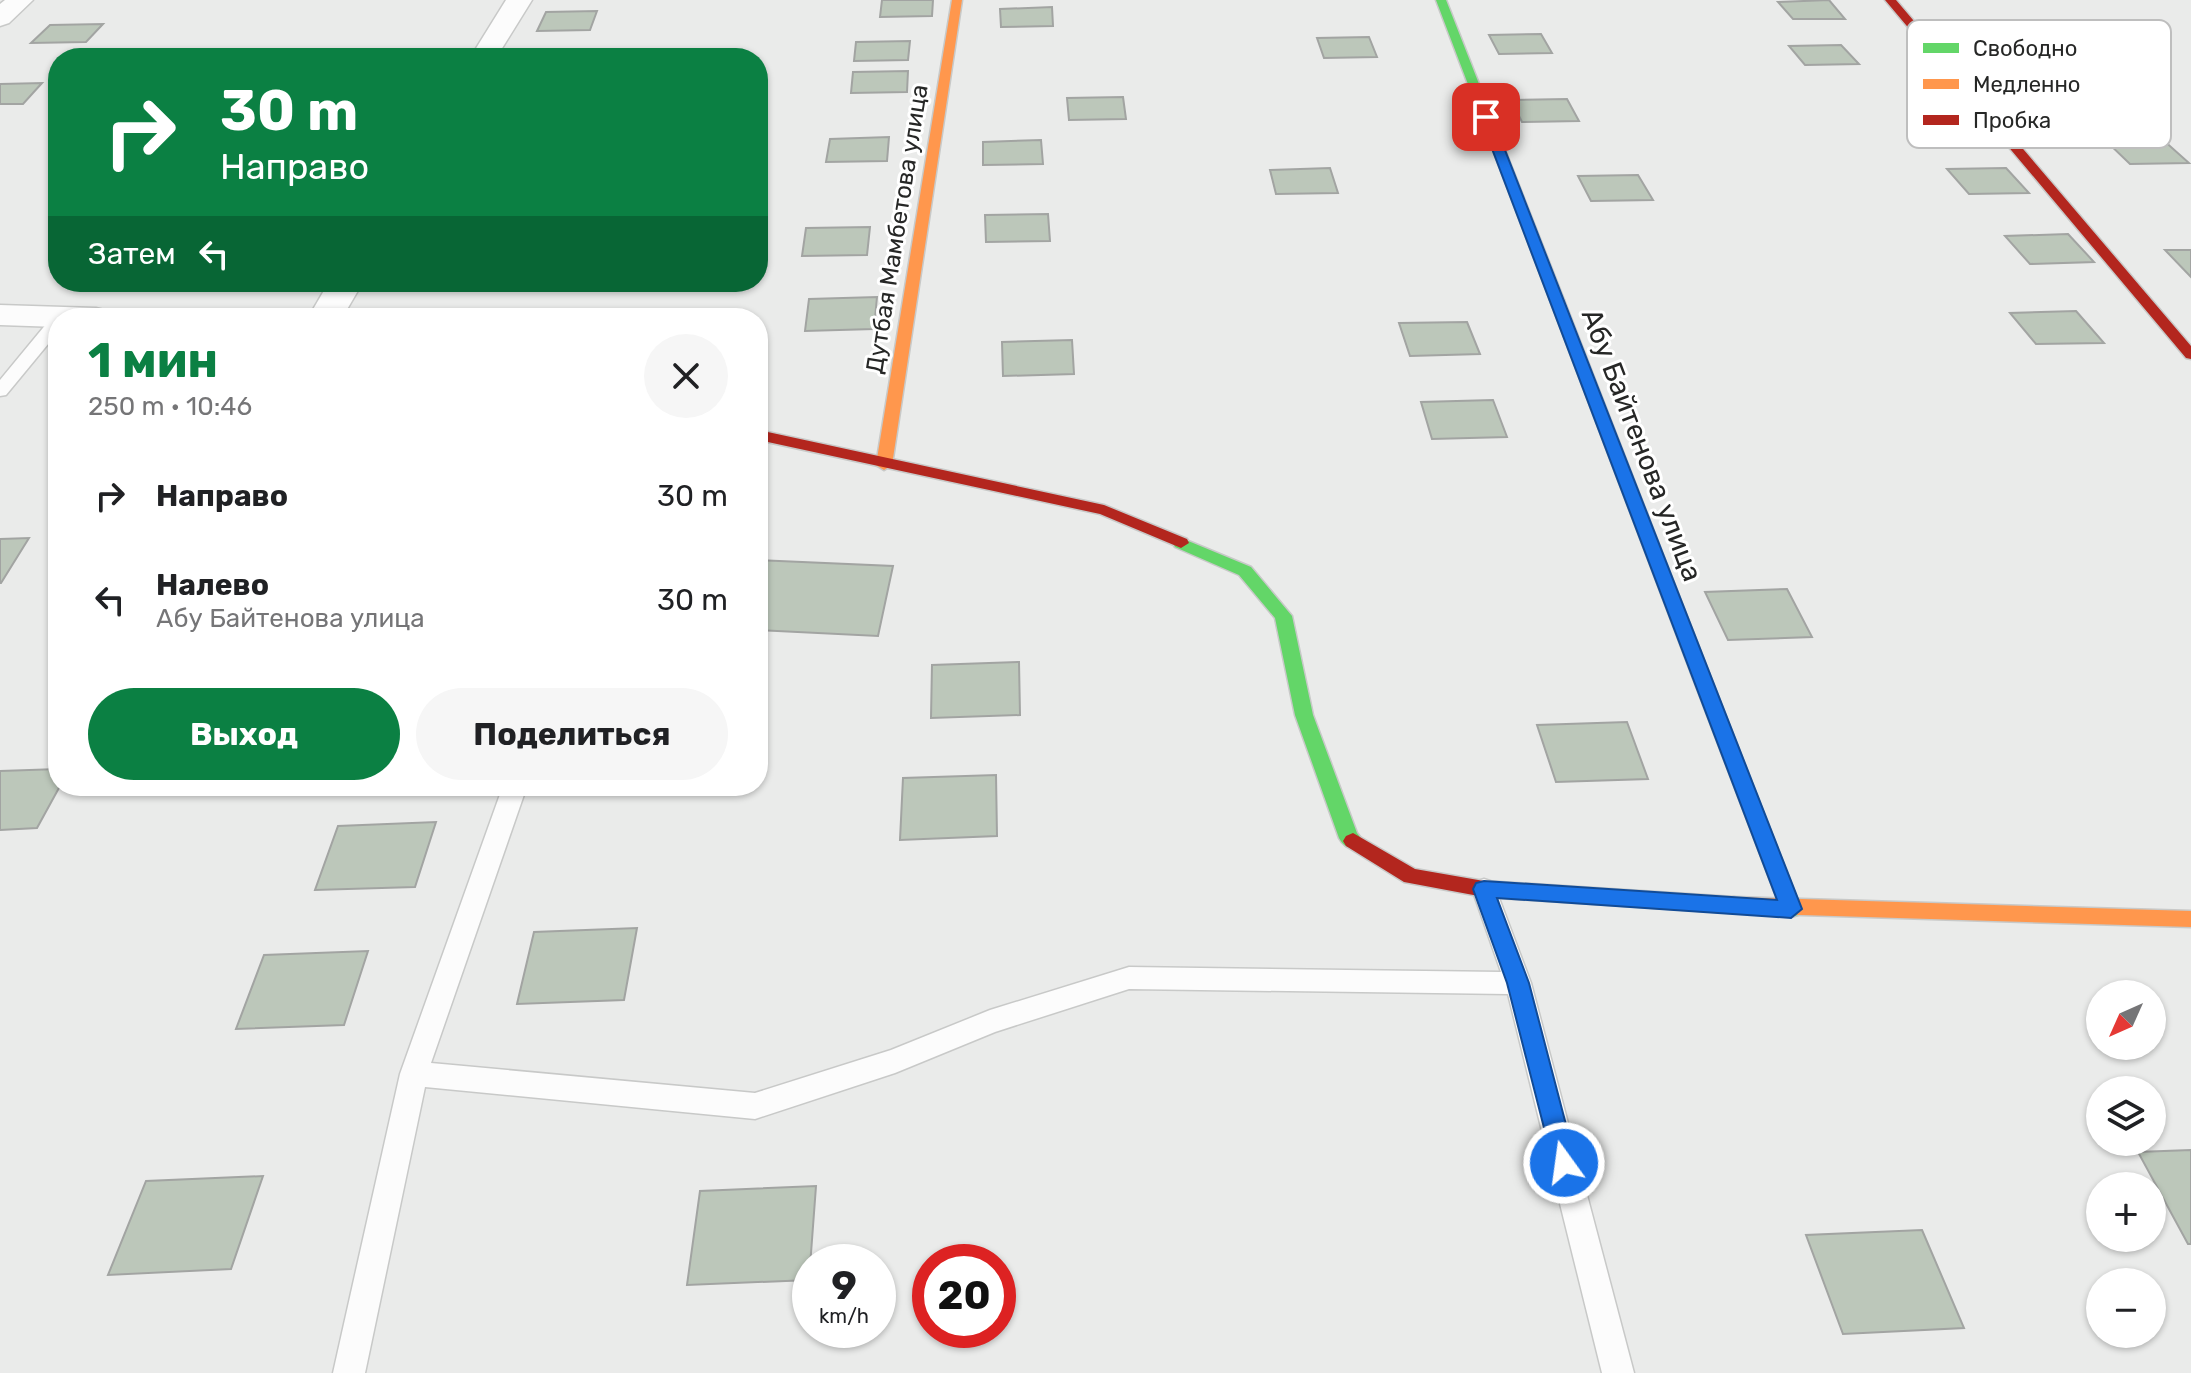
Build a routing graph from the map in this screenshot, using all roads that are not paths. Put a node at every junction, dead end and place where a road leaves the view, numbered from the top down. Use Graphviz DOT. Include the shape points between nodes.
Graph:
graph roads {
  1 [pos="20,0"];
  2 [pos="519,0"];
  3 [pos="957,0"];
  4 [pos="1441,0"];
  5 [pos="1890,0"];
  6 [pos="0,18"];
  7 [pos="1907,20"];
  8 [pos="489,48"];
  9 [pos="2015,148"];
  10 [pos="0,315"];
  11 [pos="48,318"];
  12 [pos="48,333"];
  13 [pos="2191,355"];
  14 [pos="0,391"];
  15 [pos="768,437"];
  16 [pos="884,465"];
  17 [pos="511,796"];
  18 [pos="1484,889"];
  19 [pos="1791,909"];
  20 [pos="2191,919"];
  21 [pos="1518,983"];
  22 [pos="414,1074"];
  23 [pos="349,1373"];
  24 [pos="1618,1373"];
  1 -- 6 [label="street"];
  2 -- 8 [label="street"];
  3 -- 16 [label="street, Дутбая Мамбетова улица"];
  4 -- 19 [label="street, Абу Байтенова улица"];
  5 -- 7 [label="street"];
  9 -- 13 [label="street"];
  10 -- 11 [label="street"];
  12 -- 14 [label="lane"];
  15 -- 16 [label="street"];
  16 -- 18 [label="street" via="1104,510 1245,571 1283,616 1304,715 1349,838 1411,876"];
  17 -- 22 [label="lane"];
  18 -- 19 [label="street"];
  18 -- 21 [label="lane"];
  19 -- 20 [label="street"];
  21 -- 22 [label="lane" via="1129,978 755,1106"];
  21 -- 24 [label="lane"];
  22 -- 23 [label="lane"];
}
